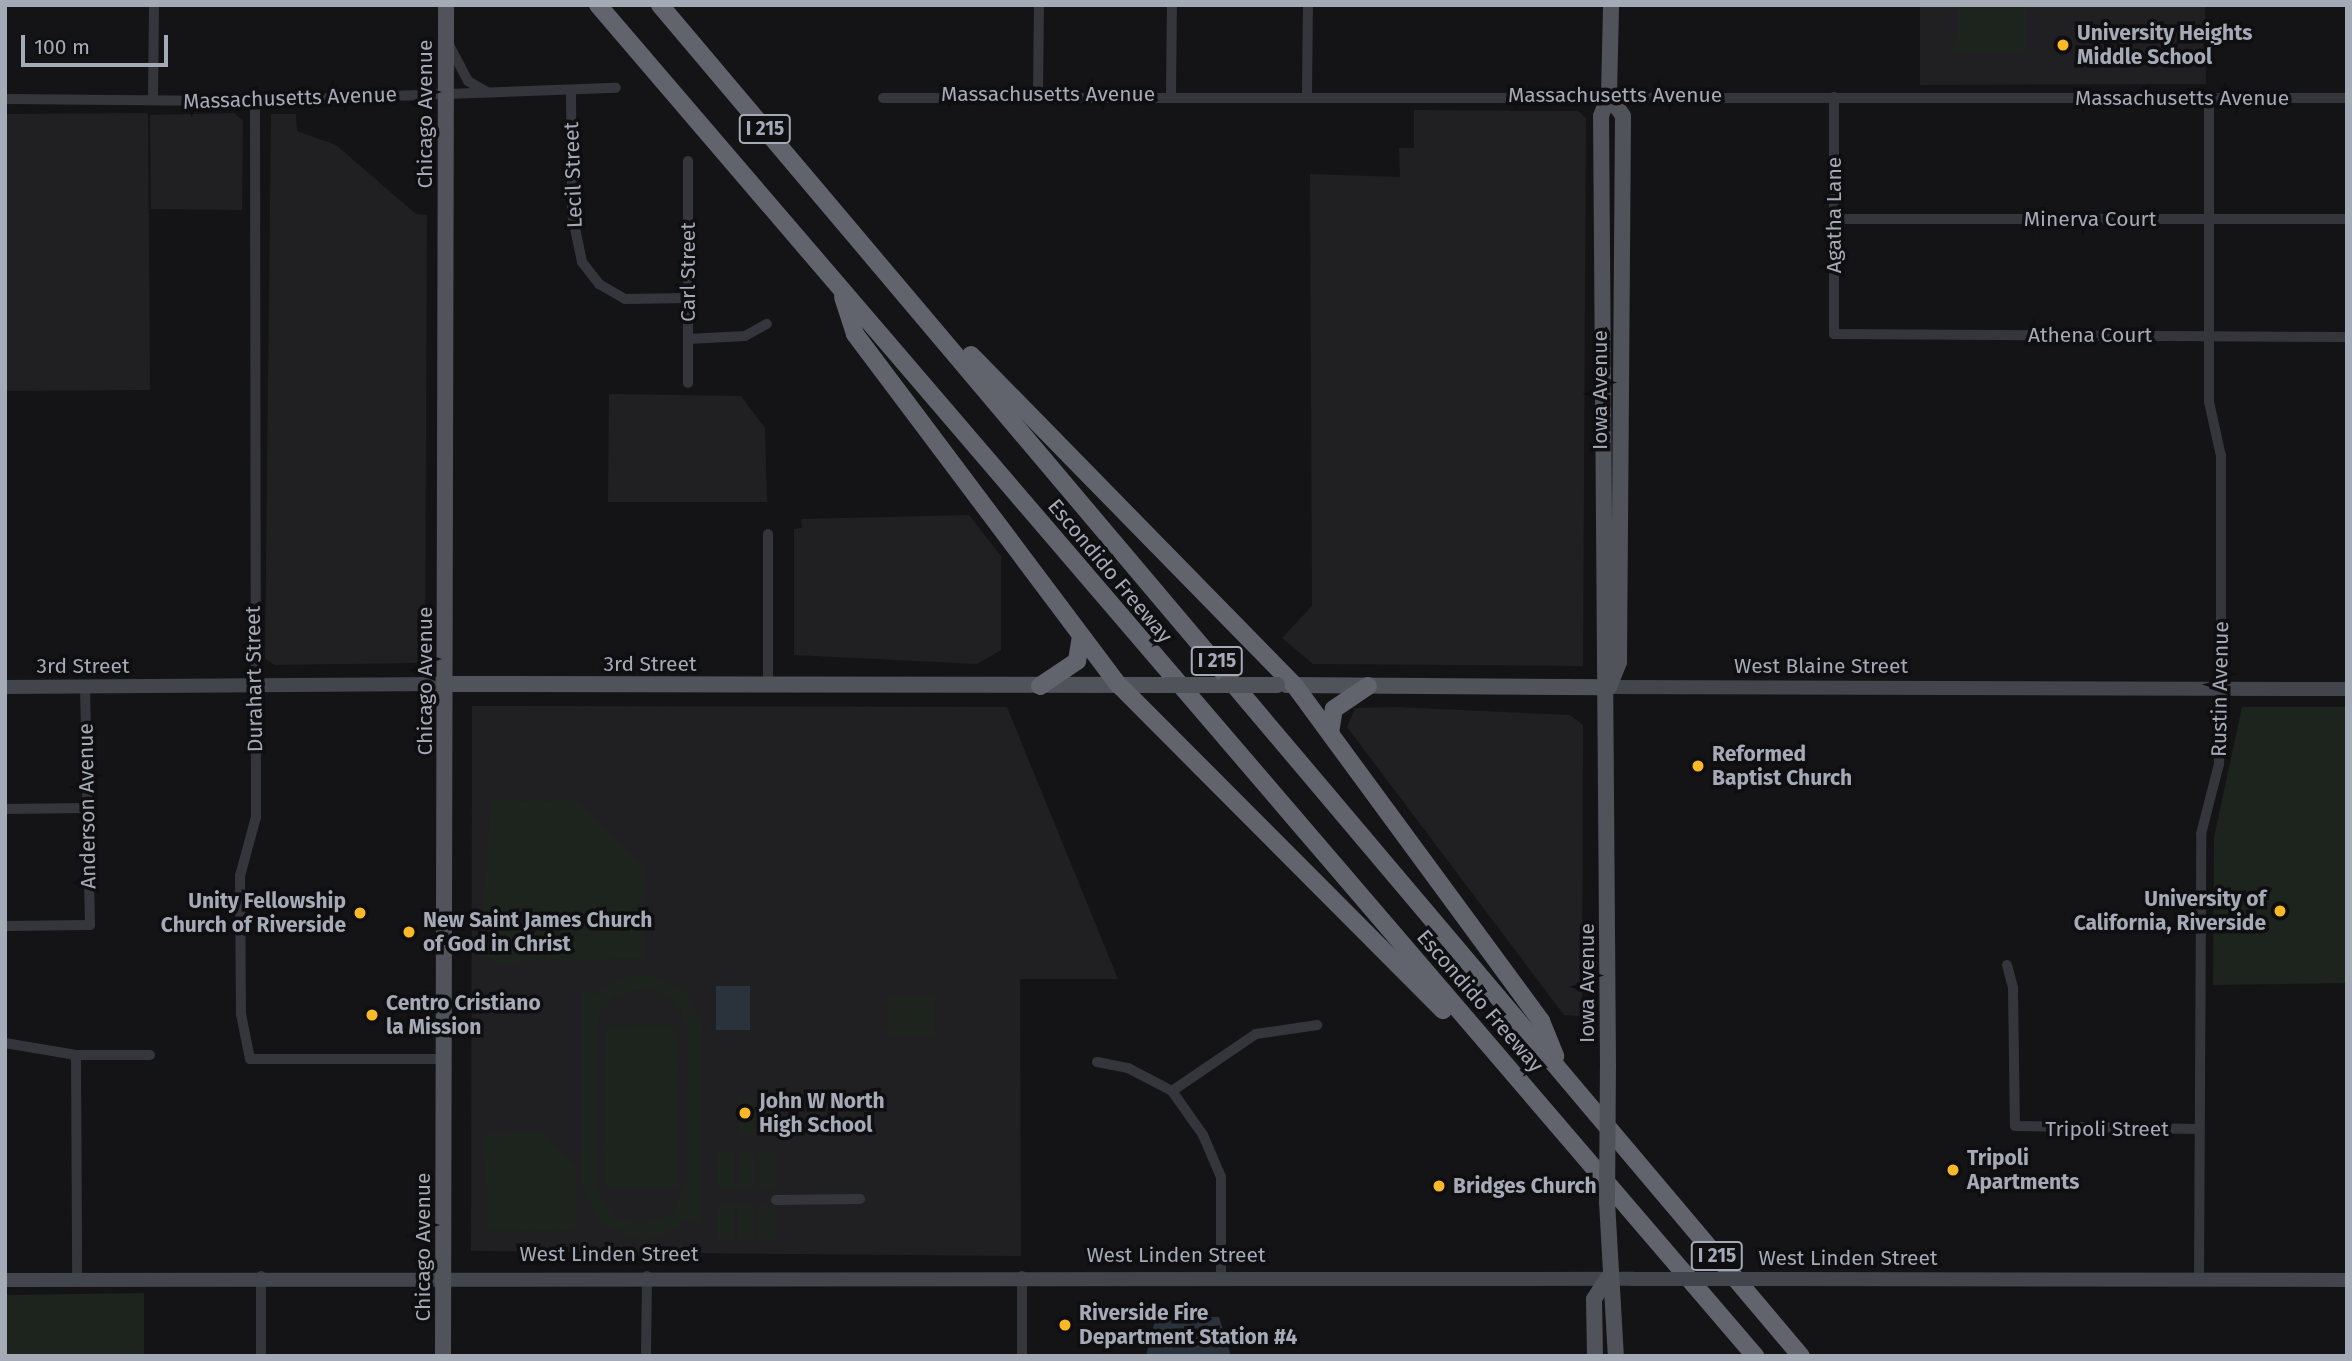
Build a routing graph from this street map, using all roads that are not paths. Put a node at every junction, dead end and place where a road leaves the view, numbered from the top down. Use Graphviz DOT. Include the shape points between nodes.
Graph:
graph roads {
  1 [pos="154,5"];
  2 [pos="446,5"];
  3 [pos="598,5"];
  4 [pos="660,5"];
  5 [pos="1039,5"];
  6 [pos="1172,5"];
  7 [pos="1308,5"];
  8 [pos="1611,5"];
  9 [pos="446,38"];
  10 [pos="616,88"];
  11 [pos="446,93"];
  12 [pos="488,93"];
  13 [pos="570,93"];
  14 [pos="1038,94"];
  15 [pos="1171,94"];
  16 [pos="1307,95"];
  17 [pos="1609,95"];
  18 [pos="883,97"];
  19 [pos="1834,97"];
  20 [pos="2208,98"];
  21 [pos="2347,98"];
  22 [pos="5,99"];
  23 [pos="153,100"];
  24 [pos="255,101"];
  25 [pos="688,161"];
  26 [pos="1834,219"];
  27 [pos="2209,219"];
  28 [pos="2347,219"];
  29 [pos="870,253"];
  30 [pos="840,287"];
  31 [pos="687,298"];
  32 [pos="767,324"];
  33 [pos="1834,334"];
  34 [pos="2208,336"];
  35 [pos="2347,337"];
  36 [pos="688,339"];
  37 [pos="688,383"];
  38 [pos="768,534"];
  39 [pos="1081,636"];
  40 [pos="446,684"];
  41 [pos="252,685"];
  42 [pos="768,685"];
  43 [pos="1126,685"];
  44 [pos="1040,686"];
  45 [pos="1296,686"];
  46 [pos="1368,686"];
  47 [pos="5,687"];
  48 [pos="85,687"];
  49 [pos="1609,687"];
  50 [pos="2221,689"];
  51 [pos="2347,689"];
  52 [pos="1330,733"];
  53 [pos="87,808"];
  54 [pos="5,809"];
  55 [pos="5,926"];
  56 [pos="2007,965"];
  57 [pos="1317,1025"];
  58 [pos="5,1043"];
  59 [pos="76,1055"];
  60 [pos="150,1055"];
  61 [pos="444,1059"];
  62 [pos="1097,1062"];
  63 [pos="1561,1071"];
  64 [pos="1172,1091"];
  65 [pos="1529,1093"];
  66 [pos="2199,1129"];
  67 [pos="860,1199"];
  68 [pos="776,1200"];
  69 [pos="444,1275"];
  70 [pos="648,1275"];
  71 [pos="261,1276"];
  72 [pos="1023,1276"];
  73 [pos="1221,1276"];
  74 [pos="77,1278"];
  75 [pos="1607,1279"];
  76 [pos="5,1280"];
  77 [pos="2199,1280"];
  78 [pos="2347,1280"];
  79 [pos="261,1356"];
  80 [pos="443,1356"];
  81 [pos="646,1356"];
  82 [pos="1022,1356"];
  83 [pos="1595,1356"];
  84 [pos="1616,1356"];
  85 [pos="1755,1356"];
  86 [pos="1801,1356"];
  1 -- 23 [label="street"];
  2 -- 9 [label="main road, Chicago Avenue"];
  3 -- 30 [label="highway, Escondido Freeway / I 215"];
  4 -- 29 [label="highway, Escondido Freeway / I 215"];
  5 -- 14 [label="street"];
  6 -- 15 [label="street"];
  7 -- 16 [label="street"];
  8 -- 17 [label="main road, Iowa Avenue"];
  9 -- 11 [label="main road, Chicago Avenue"];
  9 -- 12 [label="street" via="468,81"];
  10 -- 13 [label="street, Massachusetts Avenue"];
  11 -- 12 [label="street, Massachusetts Avenue"];
  11 -- 24 [label="street, Massachusetts Avenue"];
  11 -- 40 [label="main road, Chicago Avenue"];
  12 -- 13 [label="street, Massachusetts Avenue"];
  13 -- 31 [label="street, Lecil Street" via="572,213 582,262 599,284 625,299"];
  14 -- 15 [label="street, Massachusetts Avenue"];
  14 -- 18 [label="street, Massachusetts Avenue"];
  15 -- 16 [label="street, Massachusetts Avenue"];
  16 -- 17 [label="street, Massachusetts Avenue"];
  17 -- 19 [label="street, Massachusetts Avenue"];
  17 -- 49 [label="main road, Iowa Avenue" via="1601,116 1600,664"];
  19 -- 20 [label="street, Massachusetts Avenue"];
  19 -- 26 [label="street, Agatha Lane"];
  20 -- 21 [label="street, Massachusetts Avenue"];
  20 -- 27 [label="street, Rustin Avenue"];
  22 -- 23 [label="street, Massachusetts Avenue"];
  23 -- 24 [label="street, Massachusetts Avenue"];
  24 -- 41 [label="street, Durahart Street"];
  25 -- 31 [label="street, Carl Street"];
  26 -- 27 [label="street, Minerva Court"];
  26 -- 33 [label="street, Agatha Lane"];
  27 -- 28 [label="street, Minerva Court"];
  27 -- 34 [label="street, Rustin Avenue"];
  29 -- 45 [label="highway"];
  29 -- 63 [label="highway, Escondido Freeway / I 215"];
  30 -- 39 [label="highway" via="855,334"];
  30 -- 65 [label="highway, Escondido Freeway / I 215"];
  31 -- 36 [label="street, Carl Street"];
  32 -- 36 [label="street" via="745,336"];
  33 -- 34 [label="street, Athena Court"];
  34 -- 35 [label="street, Athena Court"];
  34 -- 50 [label="street, Rustin Avenue" via="2210,402 2221,456"];
  36 -- 37 [label="street, Carl Street"];
  38 -- 42 [label="street"];
  39 -- 43 [label="highway"];
  39 -- 44 [label="highway" via="1077,662"];
  40 -- 41 [label="main road, 3rd Street"];
  40 -- 42 [label="main road, 3rd Street"];
  40 -- 61 [label="main road, Chicago Avenue"];
  41 -- 48 [label="main road, 3rd Street"];
  41 -- 61 [label="street, Durahart Street" via="256,817 240,876 241,1014 250,1059"];
  42 -- 44 [label="main road, 3rd Street"];
  43 -- 44 [label="main road, 3rd Street"];
  43 -- 45 [label="main road, 3rd Street, bridge"];
  43 -- 65 [label="highway"];
  45 -- 46 [label="main road, West Blaine Street"];
  45 -- 52 [label="highway"];
  46 -- 49 [label="main road, West Blaine Street"];
  46 -- 52 [label="highway" via="1334,709"];
  47 -- 48 [label="main road, 3rd Street"];
  48 -- 53 [label="street, Anderson Avenue"];
  49 -- 50 [label="main road, West Blaine Street"];
  49 -- 75 [label="main road, Iowa Avenue, bridge"];
  50 -- 51 [label="main road, West Blaine Street"];
  50 -- 66 [label="street, Rustin Avenue" via="2219,764 2201,834"];
  52 -- 63 [label="highway" via="1541,1021"];
  53 -- 54 [label="street"];
  53 -- 55 [label="street, Anderson Avenue" via="90,925"];
  56 -- 66 [label="street, Tripoli Street" via="2013,988 2015,1126"];
  57 -- 64 [label="street" via="1256,1034"];
  58 -- 59 [label="street"];
  59 -- 60 [label="street"];
  59 -- 74 [label="street"];
  61 -- 69 [label="main road, Chicago Avenue"];
  62 -- 64 [label="street" via="1128,1068"];
  63 -- 86 [label="highway, Escondido Freeway / I 215"];
  64 -- 73 [label="street" via="1218,1167"];
  65 -- 85 [label="highway, Escondido Freeway / I 215"];
  66 -- 77 [label="street, Rustin Avenue"];
  67 -- 68 [label="street"];
  69 -- 70 [label="main road, West Linden Street"];
  69 -- 71 [label="main road, West Linden Street"];
  69 -- 80 [label="main road, Chicago Avenue"];
  70 -- 72 [label="main road, West Linden Street"];
  70 -- 81 [label="street"];
  71 -- 74 [label="main road, West Linden Street"];
  71 -- 79 [label="street"];
  72 -- 73 [label="main road, West Linden Street"];
  72 -- 82 [label="street"];
  73 -- 75 [label="main road, West Linden Street"];
  74 -- 76 [label="main road, West Linden Street"];
  75 -- 77 [label="main road, West Linden Street, bridge"];
  75 -- 83 [label="main road, Iowa Avenue" via="1594,1299"];
  75 -- 84 [label="main road, Iowa Avenue" via="1616,1298"];
  77 -- 78 [label="main road, West Linden Street"];
}
